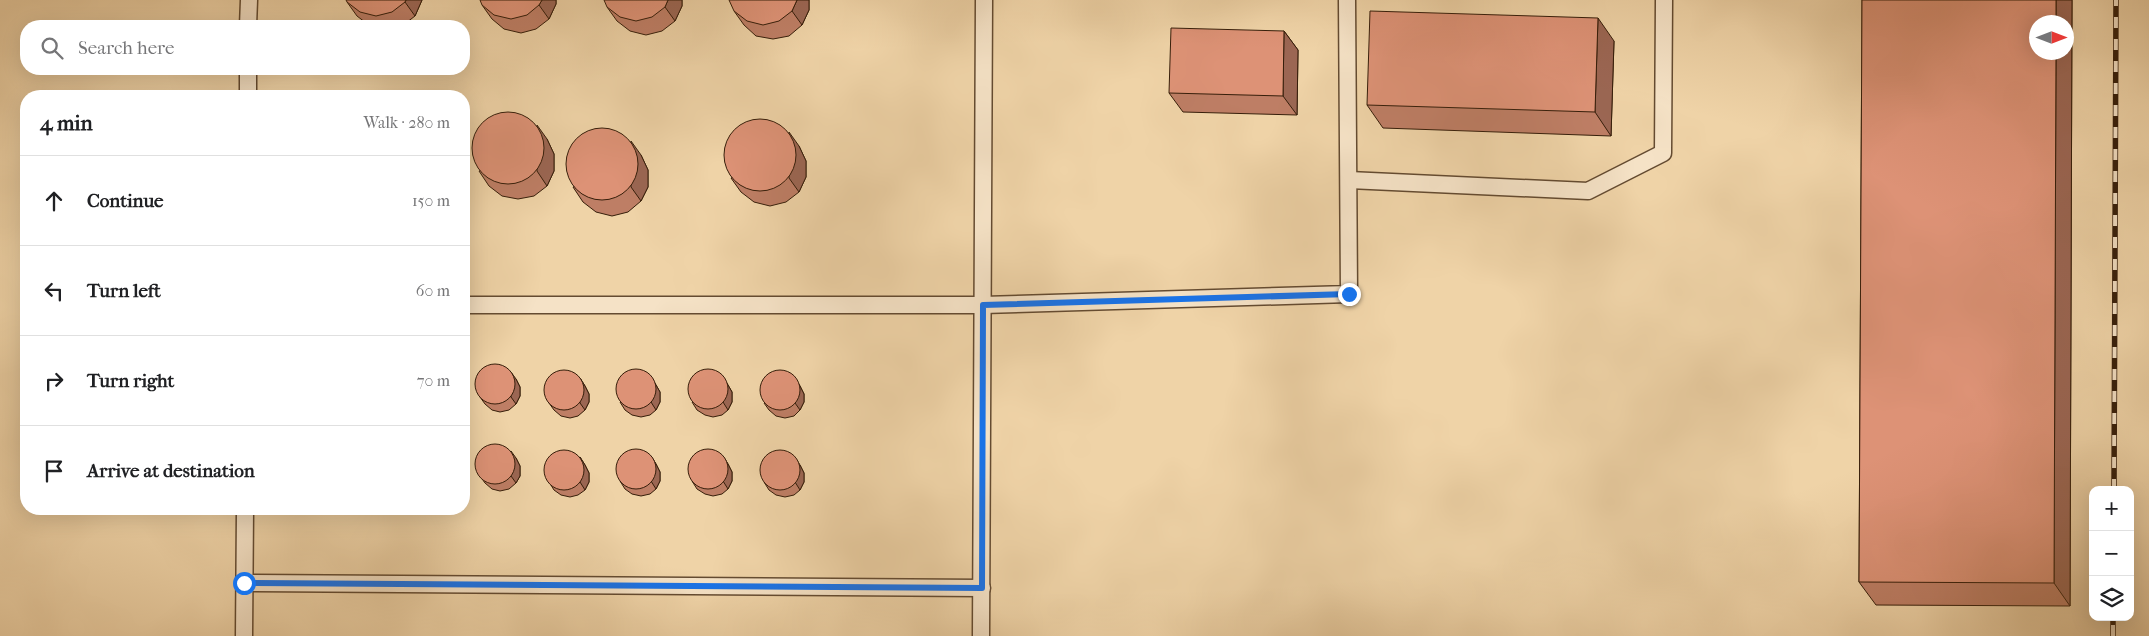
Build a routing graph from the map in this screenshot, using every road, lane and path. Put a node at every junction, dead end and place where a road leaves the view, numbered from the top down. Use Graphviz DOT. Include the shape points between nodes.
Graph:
graph roads {
  1 [pos="249,0"];
  2 [pos="984,0"];
  3 [pos="1347,0"];
  4 [pos="1664,0"];
  5 [pos="248,20"];
  6 [pos="248,75"];
  7 [pos="248,90"];
  8 [pos="1349,180"];
  9 [pos="470,305"];
  10 [pos="983,305"];
  11 [pos="245,515"];
  12 [pos="244,583"];
  13 [pos="982,588"];
  14 [pos="244,636"];
  15 [pos="981,636"];
  1 -- 5 [label="lane"];
  2 -- 10 [label="lane"];
  3 -- 8 [label="lane"];
  4 -- 8 [label="lane" via="1663,153 1588,191"];
  6 -- 7 [label="lane"];
  8 -- 10 [label="lane" via="1349,294"];
  9 -- 10 [label="lane"];
  10 -- 13 [label="lane"];
  11 -- 12 [label="lane"];
  12 -- 13 [label="lane"];
  12 -- 14 [label="lane"];
  13 -- 15 [label="lane"];
}
